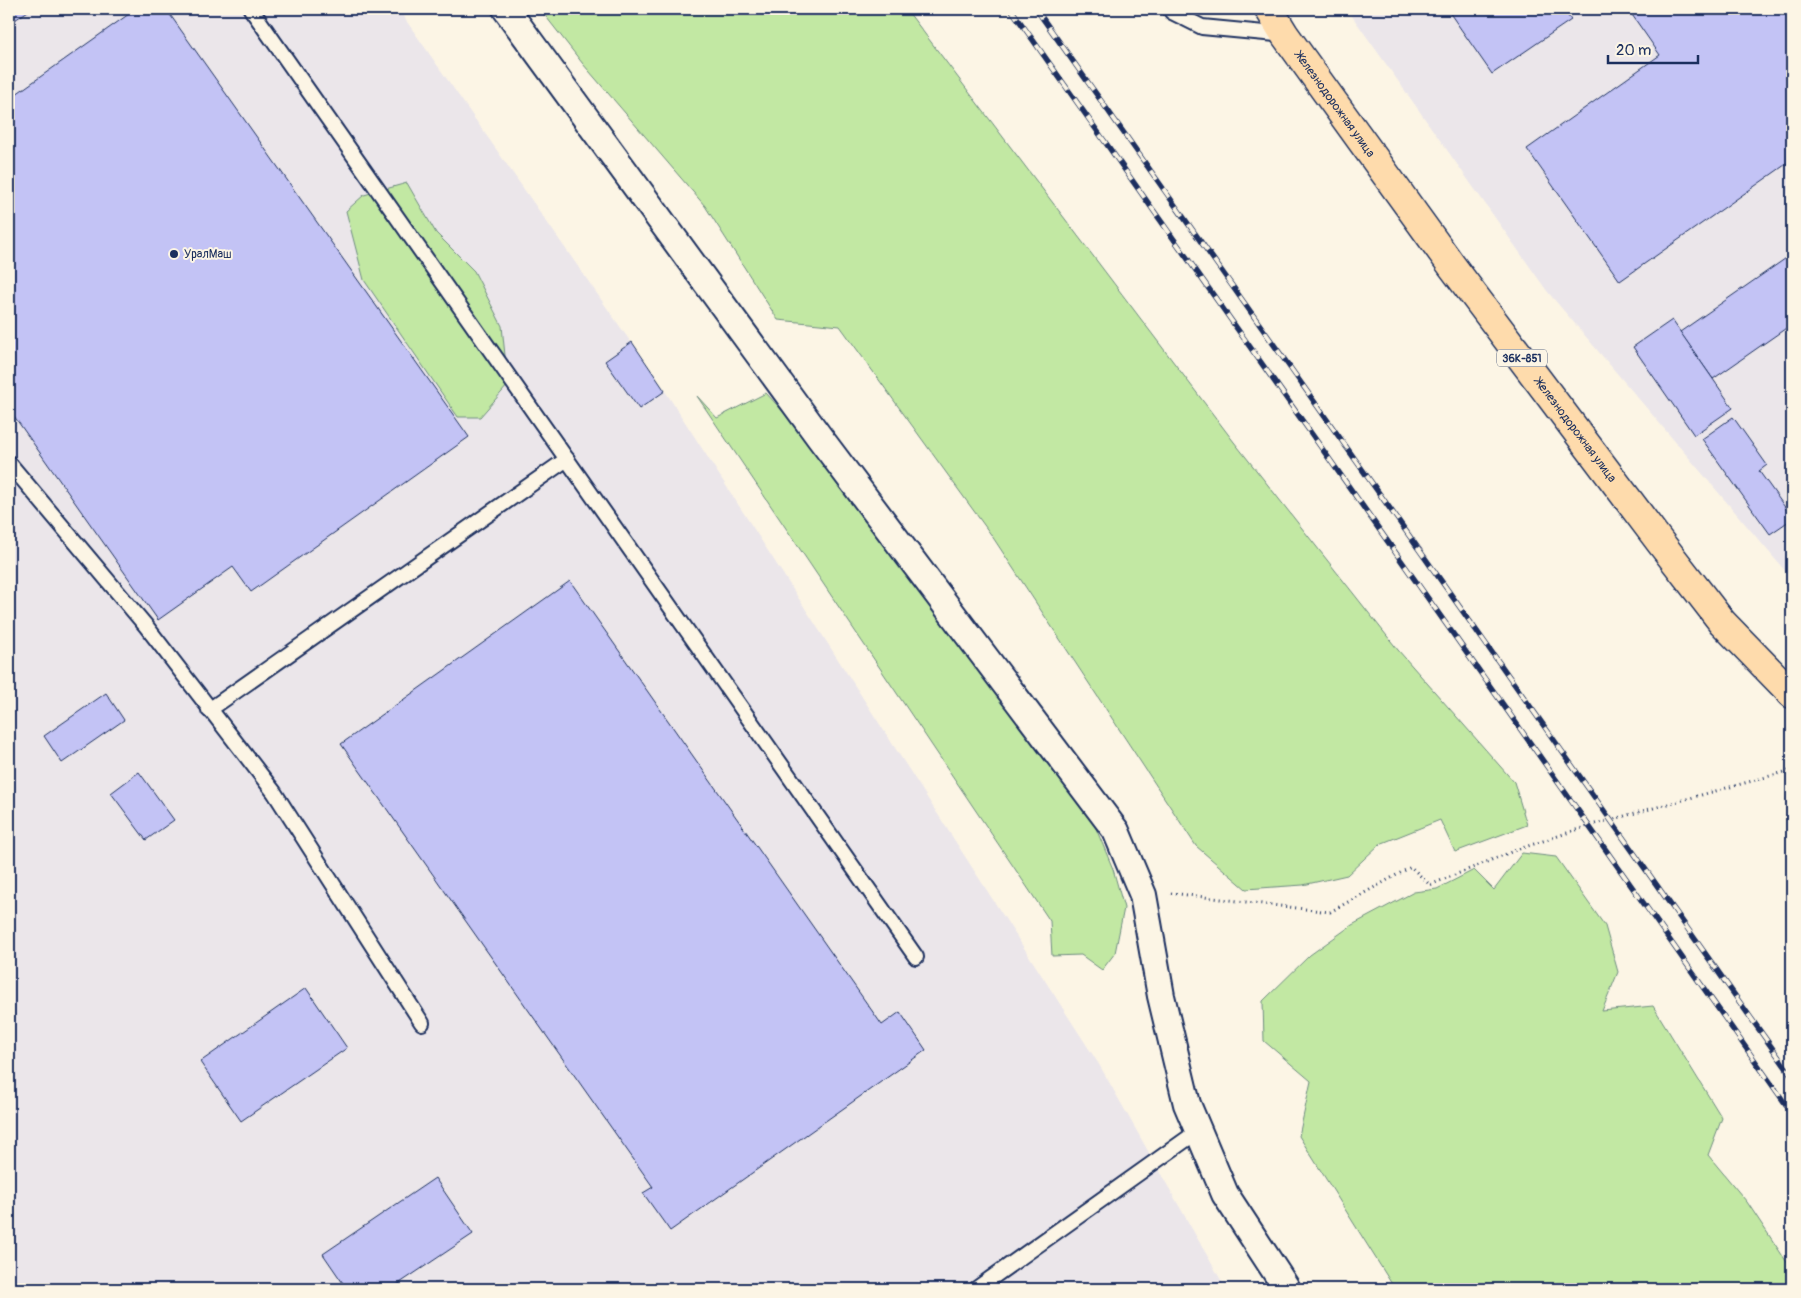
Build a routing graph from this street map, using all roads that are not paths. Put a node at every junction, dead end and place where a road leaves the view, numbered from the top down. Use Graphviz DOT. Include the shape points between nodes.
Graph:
graph roads {
  1 [pos="251,9"];
  2 [pos="506,9"];
  3 [pos="1170,9"];
  4 [pos="1269,9"];
  5 [pos="1285,35"];
  6 [pos="567,459"];
  7 [pos="9,463"];
  8 [pos="1792,694"];
  9 [pos="209,710"];
  10 [pos="916,957"];
  11 [pos="422,1023"];
  12 [pos="1198,1131"];
  13 [pos="976,1289"];
  14 [pos="1288,1289"];
  1 -- 6 [label="lane"];
  2 -- 12 [label="street" via="820,438 1116,831 1143,895 1161,996 1187,1104"];
  3 -- 5 [label="lane" via="1202,26"];
  4 -- 5 [label="main road, Железнодорожная улица / 36К-851"];
  5 -- 8 [label="main road, Железнодорожная улица / 36К-851" via="1452,266 1660,542 1722,622"];
  6 -- 9 [label="lane"];
  6 -- 10 [label="lane"];
  7 -- 9 [label="lane" via="146,626"];
  9 -- 11 [label="lane" via="274,792"];
  12 -- 13 [label="lane"];
  12 -- 14 [label="street" via="1225,1194"];
}
